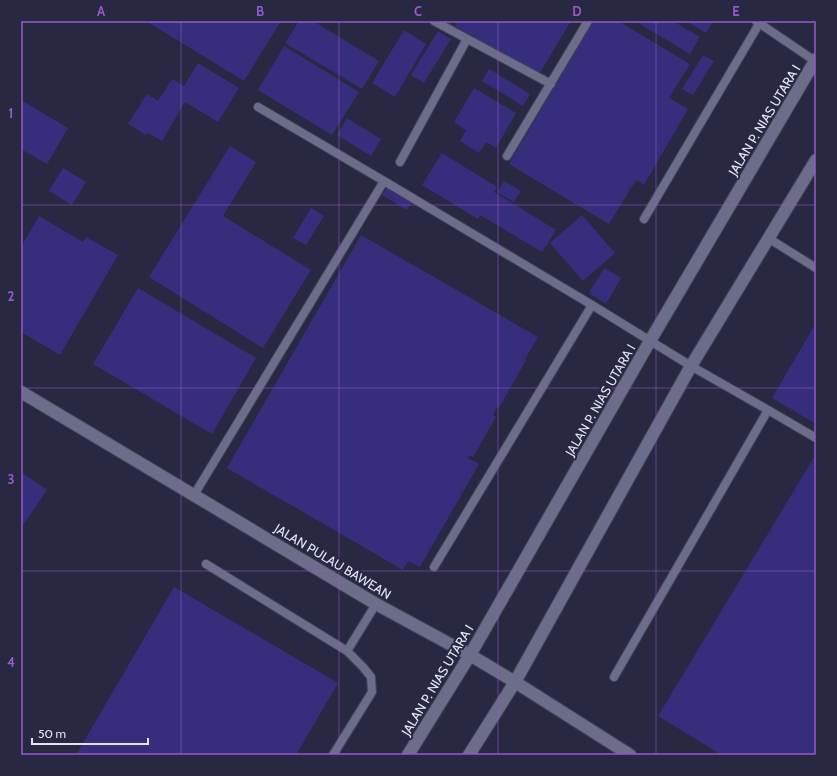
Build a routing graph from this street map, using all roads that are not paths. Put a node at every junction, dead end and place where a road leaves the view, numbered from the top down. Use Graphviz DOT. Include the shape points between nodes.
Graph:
graph roads {
  1 [pos="434,21"];
  2 [pos="588,21"];
  3 [pos="757,22"];
  4 [pos="467,39"];
  5 [pos="815,60"];
  6 [pos="550,84"];
  7 [pos="258,107"];
  8 [pos="507,156"];
  9 [pos="816,160"];
  10 [pos="400,162"];
  11 [pos="384,181"];
  12 [pos="644,219"];
  13 [pos="768,238"];
  14 [pos="816,268"];
  15 [pos="592,305"];
  16 [pos="650,341"];
  17 [pos="691,366"];
  18 [pos="21,392"];
  19 [pos="768,410"];
  20 [pos="816,438"];
  21 [pos="194,495"];
  22 [pos="206,564"];
  23 [pos="434,567"];
  24 [pos="376,604"];
  25 [pos="347,651"];
  26 [pos="470,655"];
  27 [pos="614,677"];
  28 [pos="515,682"];
  29 [pos="334,755"];
  30 [pos="408,755"];
  31 [pos="469,755"];
  32 [pos="630,755"];
  1 -- 4 [label="lane"];
  2 -- 6 [label="lane"];
  3 -- 5 [label="lane"];
  3 -- 12 [label="lane"];
  4 -- 6 [label="lane"];
  4 -- 10 [label="lane"];
  5 -- 16 [label="street, JALAN P. NIAS UTARA I"];
  6 -- 8 [label="lane"];
  7 -- 11 [label="lane"];
  9 -- 13 [label="street"];
  11 -- 15 [label="lane"];
  11 -- 21 [label="lane"];
  13 -- 14 [label="lane"];
  13 -- 17 [label="street"];
  15 -- 16 [label="lane"];
  15 -- 23 [label="lane"];
  16 -- 17 [label="lane"];
  16 -- 26 [label="street, JALAN P. NIAS UTARA I"];
  17 -- 19 [label="lane"];
  17 -- 28 [label="street"];
  18 -- 21 [label="street, JALAN PULAU BAWEAN"];
  19 -- 20 [label="lane"];
  19 -- 27 [label="lane"];
  21 -- 24 [label="street, JALAN PULAU BAWEAN"];
  22 -- 25 [label="lane"];
  24 -- 25 [label="lane"];
  24 -- 26 [label="street, JALAN PULAU BAWEAN"];
  25 -- 29 [label="lane" via="371,677 372,692"];
  26 -- 28 [label="street, JALAN PULAU BAWEAN"];
  26 -- 30 [label="street, JALAN P. NIAS UTARA I"];
  28 -- 31 [label="street"];
  28 -- 32 [label="street, JALAN PULAU BAWEAN"];
}
